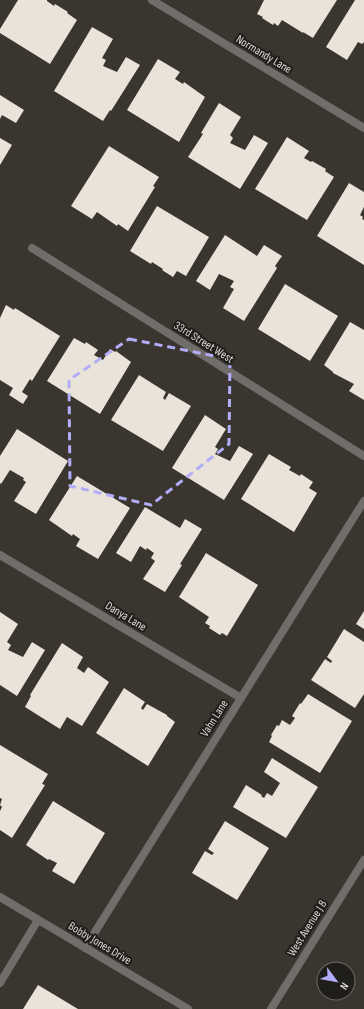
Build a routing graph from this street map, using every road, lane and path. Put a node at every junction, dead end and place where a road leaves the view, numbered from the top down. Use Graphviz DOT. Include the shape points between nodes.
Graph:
graph roads {
  1 [pos="152,0"];
  2 [pos="364,128"];
  3 [pos="32,248"];
  4 [pos="364,456"];
  5 [pos="364,501"];
  6 [pos="0,555"];
  7 [pos="241,698"];
  8 [pos="364,860"];
  9 [pos="0,897"];
  10 [pos="38,920"];
  11 [pos="85,948"];
  12 [pos="0,982"];
  13 [pos="188,1009"];
  14 [pos="270,1009"];
  1 -- 2 [label="street, Normandy Lane"];
  3 -- 4 [label="street, 33rd Street West"];
  5 -- 7 [label="street, Vahn Lane"];
  6 -- 7 [label="street, Danya Lane"];
  7 -- 11 [label="street, Vahn Lane"];
  8 -- 14 [label="street, West Avenue J 8"];
  9 -- 10 [label="street, Bobby Jones Drive"];
  10 -- 11 [label="street, Bobby Jones Drive"];
  10 -- 12 [label="street"];
  11 -- 13 [label="street, Bobby Jones Drive"];
}
